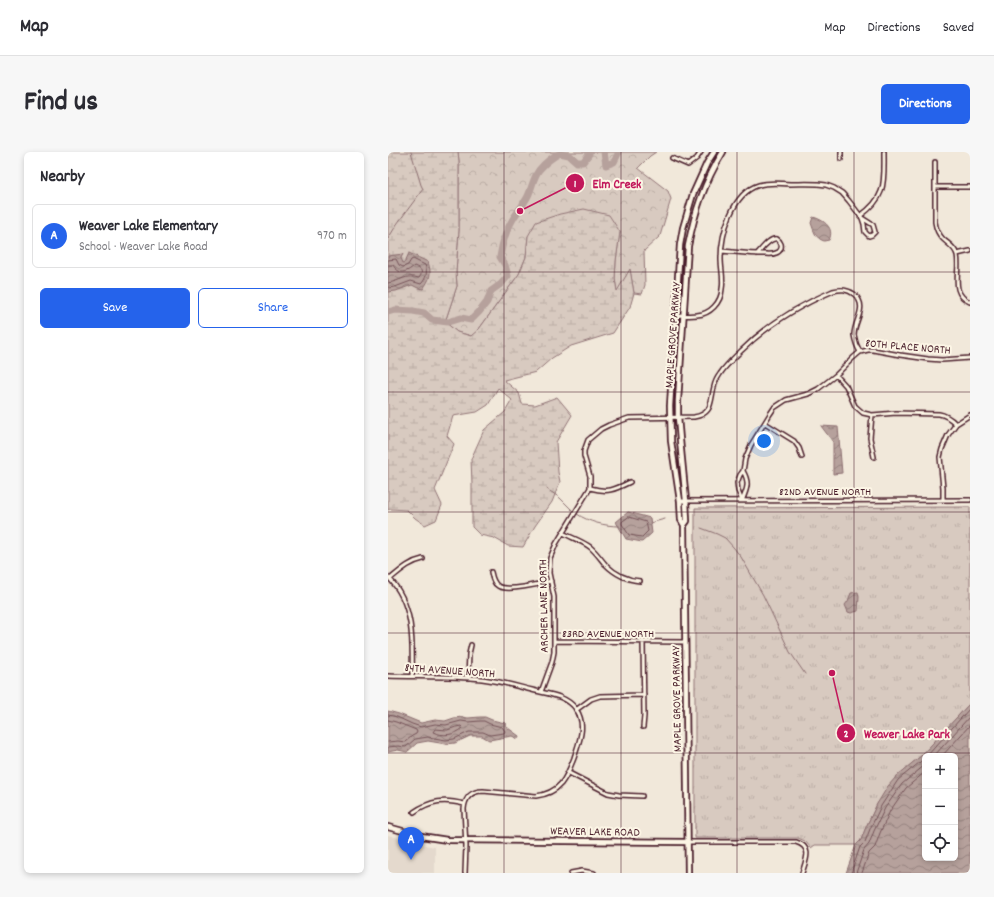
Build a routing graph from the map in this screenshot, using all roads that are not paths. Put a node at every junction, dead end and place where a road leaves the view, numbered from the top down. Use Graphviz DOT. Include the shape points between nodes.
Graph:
graph roads {
  1 [pos="701,152"];
  2 [pos="714,152"];
  3 [pos="723,152"];
  4 [pos="841,152"];
  5 [pos="884,152"];
  6 [pos="672,158"];
  7 [pos="841,159"];
  8 [pos="935,162"];
  9 [pos="935,187"];
  10 [pos="970,187"];
  11 [pos="861,217"];
  12 [pos="722,251"];
  13 [pos="970,251"];
  14 [pos="757,254"];
  15 [pos="957,254"];
  16 [pos="970,302"];
  17 [pos="675,315"];
  18 [pos="683,315"];
  19 [pos="860,352"];
  20 [pos="970,358"];
  21 [pos="836,375"];
  22 [pos="872,415"];
  23 [pos="970,415"];
  24 [pos="670,417"];
  25 [pos="678,417"];
  26 [pos="765,423"];
  27 [pos="956,424"];
  28 [pos="802,457"];
  29 [pos="874,457"];
  30 [pos="743,471"];
  31 [pos="630,482"];
  32 [pos="590,488"];
  33 [pos="943,500"];
  34 [pos="970,500"];
  35 [pos="680,501"];
  36 [pos="686,501"];
  37 [pos="742,501"];
  38 [pos="684,525"];
  39 [pos="563,533"];
  40 [pos="423,559"];
  41 [pos="490,572"];
  42 [pos="389,578"];
  43 [pos="551,581"];
  44 [pos="640,581"];
  45 [pos="555,642"];
  46 [pos="643,642"];
  47 [pos="685,642"];
  48 [pos="471,645"];
  49 [pos="388,676"];
  50 [pos="412,676"];
  51 [pos="468,678"];
  52 [pos="541,692"];
  53 [pos="644,695"];
  54 [pos="576,710"];
  55 [pos="643,727"];
  56 [pos="569,773"];
  57 [pos="642,796"];
  58 [pos="464,804"];
  59 [pos="414,812"];
  60 [pos="388,826"];
  61 [pos="465,840"];
  62 [pos="688,842"];
  63 [pos="465,873"];
  64 [pos="571,873"];
  65 [pos="594,873"];
  66 [pos="688,873"];
  67 [pos="802,873"];
  1 -- 6 [label="street" via="688,165"];
  2 -- 17 [label="main road, MAPLE GROVE PARKWAY" via="693,194 683,228"];
  3 -- 18 [label="main road, MAPLE GROVE PARKWAY" via="700,197 691,230"];
  4 -- 7 [label="street"];
  5 -- 11 [label="street" via="881,194"];
  8 -- 9 [label="street"];
  9 -- 10 [label="street"];
  9 -- 15 [label="street" via="936,228"];
  11 -- 11 [label="street" via="865,232 869,236 874,234 873,224"];
  11 -- 12 [label="street" via="842,193 826,185 765,184 751,189 740,198 732,211 724,234"];
  12 -- 14 [label="street"];
  12 -- 18 [label="street" via="722,291 718,303 702,314"];
  13 -- 15 [label="street"];
  14 -- 14 [label="street" via="777,253 781,248 780,241 771,240"];
  15 -- 16 [label="street" via="960,296"];
  17 -- 18 [label="street"];
  17 -- 24 [label="main road, MAPLE GROVE PARKWAY"];
  18 -- 25 [label="main road, MAPLE GROVE PARKWAY"];
  19 -- 20 [label="street, 80TH PLACE NORTH" via="873,350 942,360"];
  19 -- 21 [label="street"];
  19 -- 25 [label="street, 80TH PLACE NORTH" via="854,334 860,311 858,299 845,290 833,291 792,312 749,343 721,372 706,412 698,416"];
  21 -- 22 [label="street" via="846,386 855,406 863,413"];
  21 -- 26 [label="street" via="814,392 780,404"];
  22 -- 27 [label="street" via="939,414"];
  22 -- 29 [label="street" via="870,438"];
  23 -- 27 [label="street"];
  24 -- 25 [label="street, 80TH PLACE NORTH"];
  24 -- 32 [label="street, 80TH PLACE NORTH" via="629,418 609,425 592,436 584,451"];
  24 -- 35 [label="main road, MAPLE GROVE PARKWAY"];
  25 -- 36 [label="main road, MAPLE GROVE PARKWAY"];
  26 -- 28 [label="street" via="794,441"];
  26 -- 30 [label="street" via="747,452"];
  27 -- 33 [label="street" via="948,435 941,453"];
  30 -- 37 [label="street" via="747,487"];
  30 -- 37 [label="street" via="738,479 738,491"];
  31 -- 32 [label="street" via="604,491"];
  32 -- 39 [label="street, ARCHER LANE NORTH"];
  33 -- 34 [label="street, 82ND AVENUE NORTH"];
  33 -- 37 [label="street, 82ND AVENUE NORTH"];
  35 -- 36 [label="street, 82ND AVENUE NORTH"];
  35 -- 38 [label="main road, MAPLE GROVE PARKWAY" via="681,520"];
  36 -- 37 [label="street, 82ND AVENUE NORTH"];
  36 -- 38 [label="main road, MAPLE GROVE PARKWAY" via="687,521"];
  38 -- 47 [label="main road, MAPLE GROVE PARKWAY"];
  39 -- 43 [label="street, ARCHER LANE NORTH" via="550,558"];
  39 -- 44 [label="street" via="591,548 610,570"];
  40 -- 42 [label="street" via="415,561"];
  41 -- 43 [label="street" via="496,585 500,587 519,588"];
  42 -- 50 [label="street" via="400,591 408,615 412,643"];
  43 -- 45 [label="street, ARCHER LANE NORTH"];
  45 -- 46 [label="street, 83RD AVENUE NORTH"];
  45 -- 52 [label="street, ARCHER LANE NORTH" via="552,662"];
  46 -- 47 [label="street, 83RD AVENUE NORTH"];
  46 -- 53 [label="street"];
  47 -- 62 [label="main road, MAPLE GROVE PARKWAY"];
  48 -- 51 [label="street"];
  49 -- 50 [label="street, 84TH AVENUE NORTH"];
  50 -- 51 [label="street, 84TH AVENUE NORTH"];
  51 -- 52 [label="street, 84TH AVENUE NORTH"];
  52 -- 54 [label="street, 84TH AVENUE NORTH" via="561,697"];
  53 -- 54 [label="street" via="600,696"];
  53 -- 55 [label="street"];
  54 -- 56 [label="street" via="582,728"];
  56 -- 57 [label="street" via="608,793"];
  56 -- 58 [label="street" via="561,785 550,793 529,796 477,791 469,795"];
  58 -- 59 [label="street" via="438,801"];
  58 -- 61 [label="street"];
  60 -- 61 [label="main road, WEAVER LAKE ROAD" via="421,836"];
  61 -- 62 [label="main road, WEAVER LAKE ROAD"];
  61 -- 63 [label="street"];
  62 -- 66 [label="main road, MAPLE GROVE PARKWAY"];
  62 -- 67 [label="street, WEAVER LAKE ROAD" via="796,842 807,849"];
  64 -- 65 [label="street"];
}
